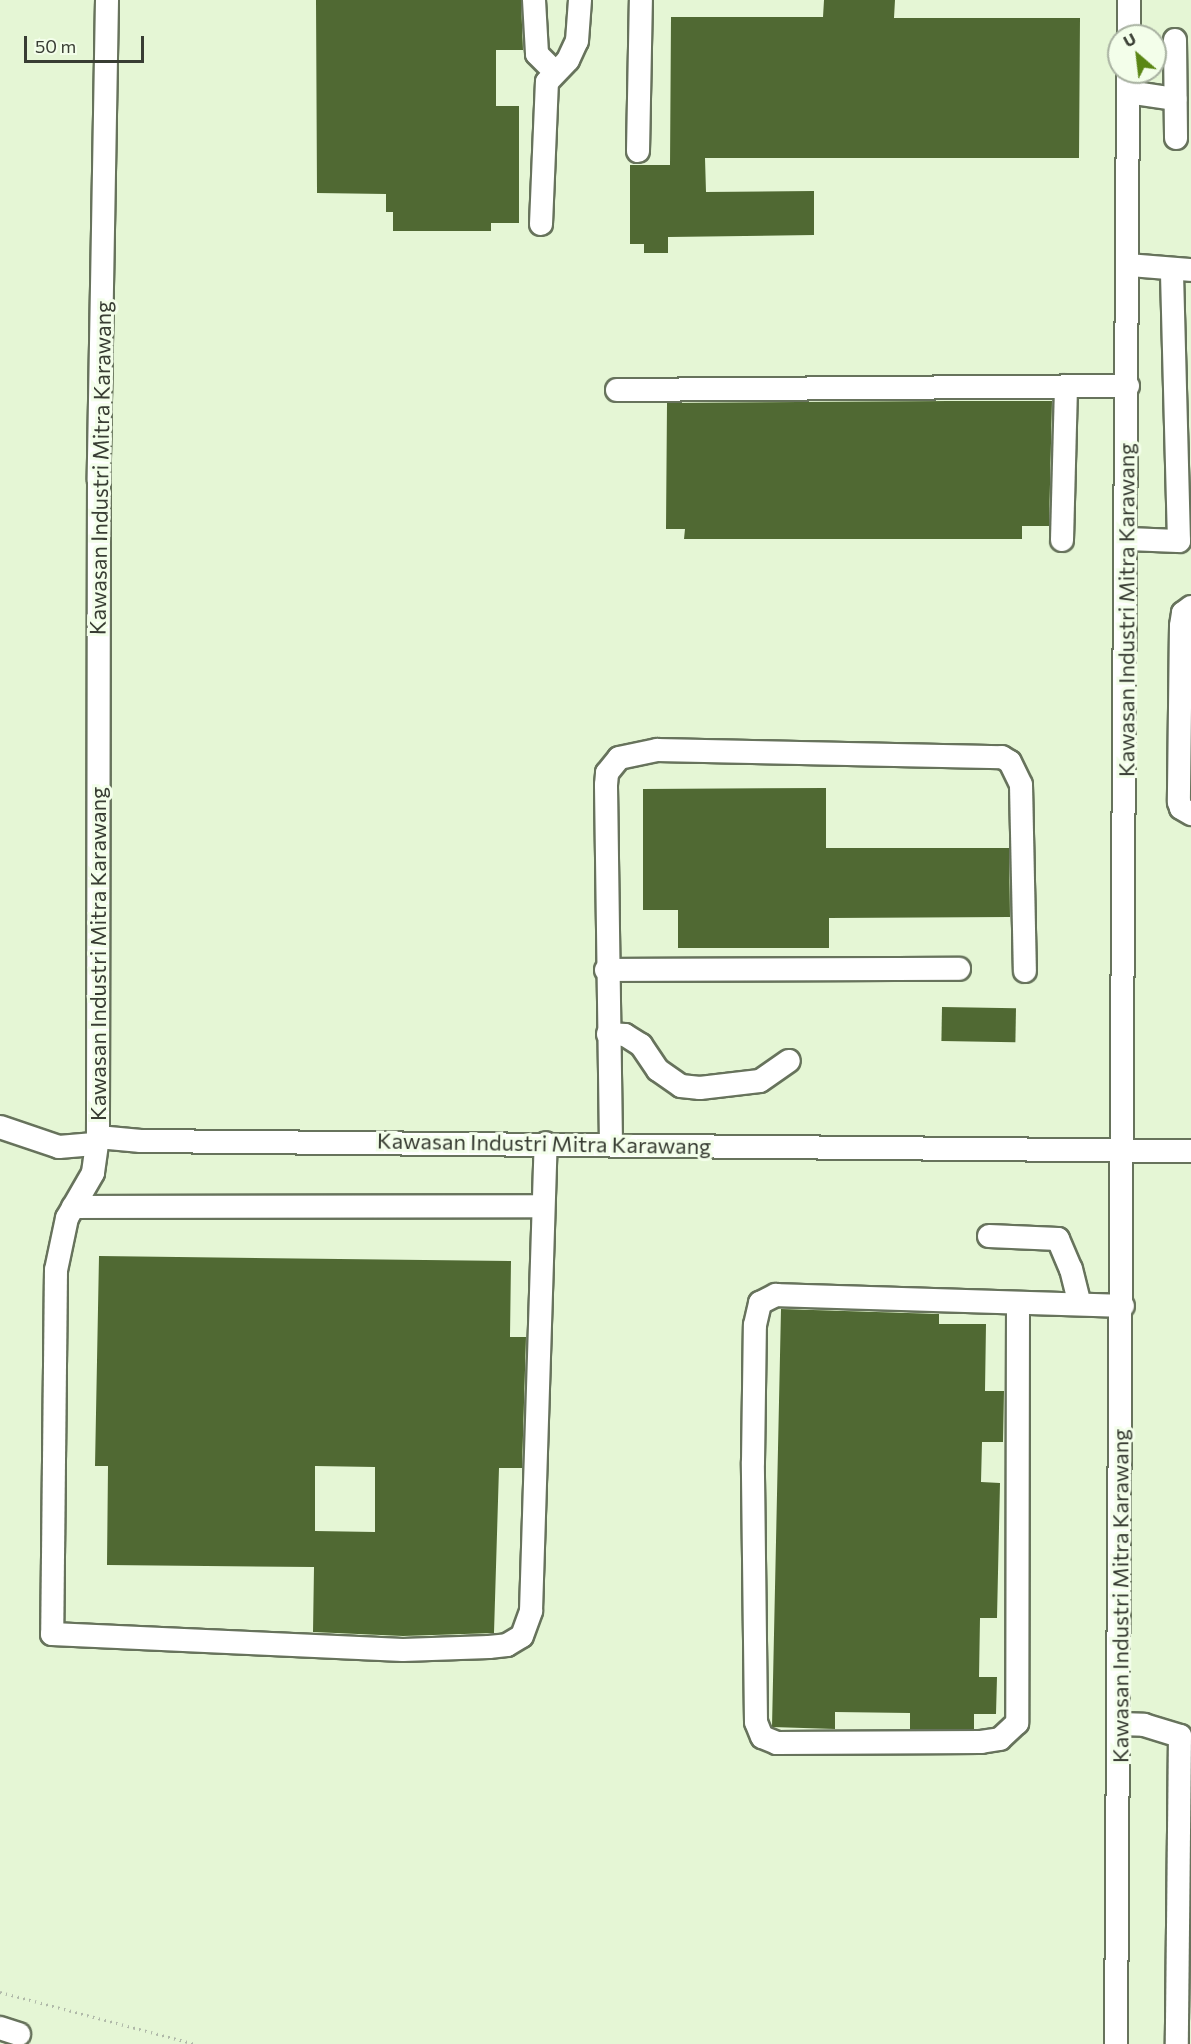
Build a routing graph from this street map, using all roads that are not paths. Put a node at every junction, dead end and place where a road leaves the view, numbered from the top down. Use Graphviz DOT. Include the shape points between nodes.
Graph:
graph roads {
  1 [pos="107,0"];
  2 [pos="534,0"];
  3 [pos="580,0"];
  4 [pos="641,0"];
  5 [pos="1129,0"];
  6 [pos="1129,24"];
  7 [pos="1175,40"];
  8 [pos="554,71"];
  9 [pos="1128,84"];
  10 [pos="1134,84"];
  11 [pos="1175,99"];
  12 [pos="1176,138"];
  13 [pos="638,151"];
  14 [pos="541,224"];
  15 [pos="1128,265"];
  16 [pos="1181,270"];
  17 [pos="1066,386"];
  18 [pos="1128,386"];
  19 [pos="617,390"];
  20 [pos="1127,539"];
  21 [pos="1062,540"];
  22 [pos="1191,607"];
  23 [pos="1191,814"];
  24 [pos="959,969"];
  25 [pos="606,970"];
  26 [pos="1025,971"];
  27 [pos="608,1034"];
  28 [pos="789,1061"];
  29 [pos="0,1127"];
  30 [pos="97,1141"];
  31 [pos="546,1143"];
  32 [pos="611,1144"];
  33 [pos="1120,1148"];
  34 [pos="1191,1151"];
  35 [pos="543,1206"];
  36 [pos="73,1207"];
  37 [pos="989,1236"];
  38 [pos="1018,1304"];
  39 [pos="1080,1305"];
  40 [pos="1122,1306"];
  41 [pos="1120,1724"];
  42 [pos="1116,2044"];
  43 [pos="1177,2044"];
  1 -- 30 [label="street, Kawasan Industri Mitra Karawang" via="99,480"];
  2 -- 8 [label="street" via="537,54"];
  3 -- 8 [label="street" via="578,40 568,60"];
  4 -- 13 [label="street"];
  5 -- 6 [label="street"];
  7 -- 11 [label="street"];
  8 -- 14 [label="street" via="548,82"];
  9 -- 15 [label="street, Kawasan Industri Mitra Karawang"];
  10 -- 11 [label="street"];
  11 -- 12 [label="street"];
  15 -- 16 [label="street"];
  15 -- 18 [label="street, Kawasan Industri Mitra Karawang"];
  16 -- 20 [label="street" via="1179,541"];
  17 -- 18 [label="street"];
  17 -- 19 [label="street"];
  17 -- 21 [label="street"];
  18 -- 20 [label="street, Kawasan Industri Mitra Karawang"];
  20 -- 33 [label="street, Kawasan Industri Mitra Karawang"];
  22 -- 23 [label="street" via="1183,613 1181,626 1179,802"];
  24 -- 25 [label="street"];
  25 -- 26 [label="street" via="607,773 619,758 657,750 992,755 1010,762 1021,784"];
  25 -- 27 [label="street"];
  27 -- 28 [label="street" via="625,1035 641,1045 658,1070 681,1086 700,1088 760,1081"];
  27 -- 32 [label="street"];
  29 -- 30 [label="street" via="59,1147"];
  30 -- 31 [label="street, Kawasan Industri Mitra Karawang"];
  30 -- 36 [label="street" via="93,1173"];
  31 -- 32 [label="street, Kawasan Industri Mitra Karawang"];
  31 -- 35 [label="street"];
  32 -- 33 [label="street, Kawasan Industri Mitra Karawang"];
  33 -- 34 [label="street, Kawasan Industri Mitra Karawang"];
  33 -- 40 [label="street, Kawasan Industri Mitra Karawang"];
  35 -- 36 [label="street"];
  35 -- 36 [label="street" via="529,1626 507,1645 403,1650 62,1637 50,1632 56,1270"];
  37 -- 39 [label="street" via="1058,1239"];
  38 -- 38 [label="street" via="1017,1724 999,1739 981,1742 777,1743 762,1737 756,1722 753,1462 755,1325 760,1303 776,1295"];
  38 -- 39 [label="street"];
  39 -- 40 [label="street"];
  40 -- 41 [label="street, Kawasan Industri Mitra Karawang"];
  41 -- 42 [label="street, Kawasan Industri Mitra Karawang"];
  41 -- 43 [label="street" via="1144,1725 1180,1736"];
}
